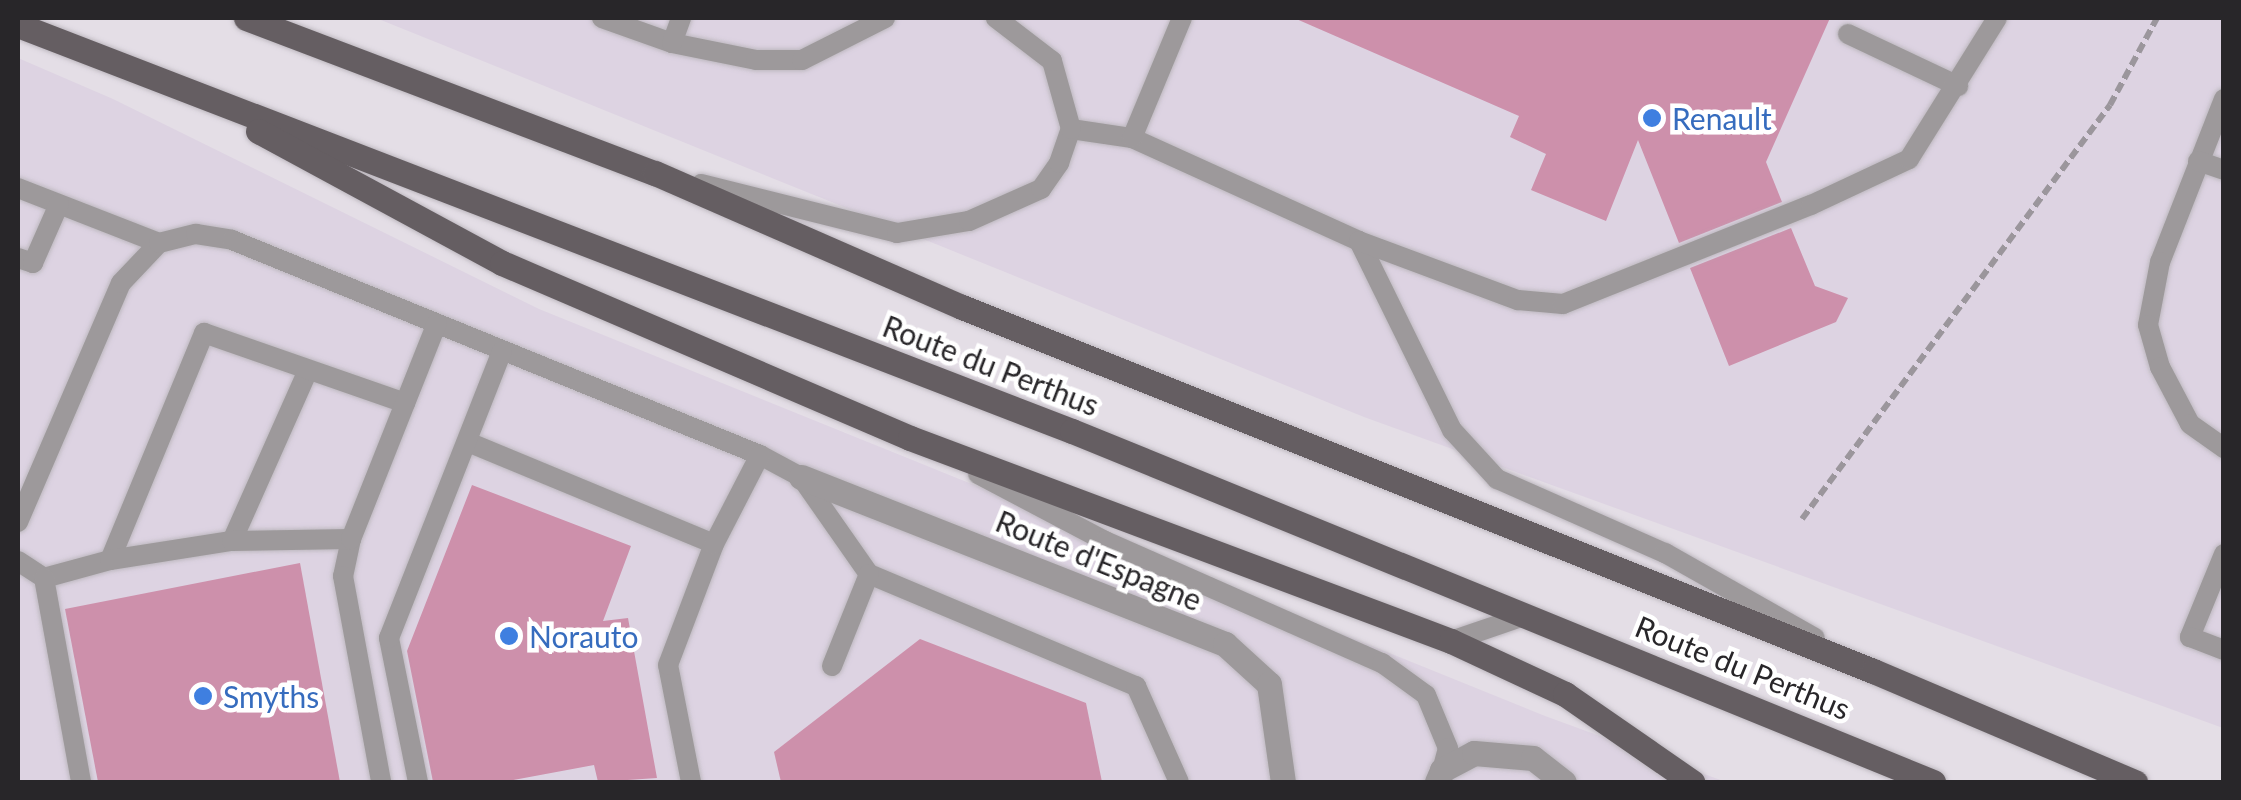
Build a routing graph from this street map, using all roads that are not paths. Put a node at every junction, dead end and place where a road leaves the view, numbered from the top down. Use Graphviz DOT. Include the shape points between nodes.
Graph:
graph roads {
  1 [pos="246,18"];
  2 [pos="602,18"];
  3 [pos="681,18"];
  4 [pos="885,18"];
  5 [pos="996,18"];
  6 [pos="1182,18"];
  7 [pos="1997,18"];
  8 [pos="18,24"];
  9 [pos="1848,34"];
  10 [pos="672,43"];
  11 [pos="166,81"];
  12 [pos="1958,86"];
  13 [pos="2224,99"];
  14 [pos="1071,130"];
  15 [pos="1132,138"];
  16 [pos="2198,161"];
  17 [pos="2224,170"];
  18 [pos="655,173"];
  19 [pos="18,188"];
  20 [pos="58,204"];
  21 [pos="1359,241"];
  22 [pos="160,243"];
  23 [pos="18,258"];
  24 [pos="438,322"];
  25 [pos="502,350"];
  26 [pos="308,370"];
  27 [pos="405,403"];
  28 [pos="910,438"];
  29 [pos="468,442"];
  30 [pos="2224,448"];
  31 [pos="760,456"];
  32 [pos="800,477"];
  33 [pos="18,522"];
  34 [pos="351,539"];
  35 [pos="232,541"];
  36 [pos="714,544"];
  37 [pos="2224,554"];
  38 [pos="110,560"];
  39 [pos="18,561"];
  40 [pos="869,574"];
  41 [pos="44,578"];
  42 [pos="1527,615"];
  43 [pos="1451,641"];
  44 [pos="2224,650"];
  45 [pos="832,666"];
  46 [pos="1873,671"];
  47 [pos="1440,776"];
  48 [pos="81,782"];
  49 [pos="382,782"];
  50 [pos="418,782"];
  51 [pos="691,782"];
  52 [pos="1179,782"];
  53 [pos="1284,782"];
  54 [pos="1564,782"];
  55 [pos="1692,782"];
  56 [pos="1933,782"];
  57 [pos="2135,782"];
  1 -- 18 [label="main road, Route du Perthus"];
  2 -- 10 [label="lane"];
  3 -- 10 [label="lane"];
  4 -- 10 [label="lane" via="802,60 756,60"];
  5 -- 14 [label="lane" via="1052,60"];
  6 -- 15 [label="lane"];
  7 -- 12 [label="lane"];
  8 -- 11 [label="main road, Route du Perthus"];
  9 -- 12 [label="lane"];
  11 -- 28 [label="main road" via="502,263"];
  11 -- 42 [label="main road, Route du Perthus" via="1054,424"];
  12 -- 21 [label="lane" via="1909,159 1563,304 1518,300"];
  13 -- 16 [label="lane"];
  14 -- 15 [label="lane"];
  14 -- 18 [label="lane" via="1041,189 969,222 898,233"];
  15 -- 21 [label="lane"];
  16 -- 17 [label="lane"];
  16 -- 30 [label="lane" via="2160,262 2148,324 2160,367 2190,424"];
  18 -- 46 [label="main road, Route du Perthus" via="962,307"];
  19 -- 20 [label="lane"];
  20 -- 22 [label="lane"];
  20 -- 23 [label="lane" via="34,264"];
  21 -- 46 [label="lane" via="1452,430 1498,479 1665,553"];
  22 -- 24 [label="lane" via="196,234 232,240"];
  22 -- 33 [label="lane" via="121,283"];
  24 -- 25 [label="lane"];
  24 -- 27 [label="lane"];
  25 -- 29 [label="lane"];
  25 -- 31 [label="lane"];
  26 -- 27 [label="lane"];
  26 -- 35 [label="lane"];
  26 -- 38 [label="lane" via="204,333"];
  27 -- 34 [label="lane"];
  28 -- 43 [label="main road"];
  28 -- 47 [label="lane" via="1105,541 1382,663 1426,695 1448,748"];
  29 -- 36 [label="lane"];
  29 -- 50 [label="lane" via="389,638"];
  31 -- 32 [label="lane"];
  31 -- 36 [label="lane"];
  32 -- 40 [label="lane"];
  32 -- 53 [label="street, Route d'Espagne" via="1225,644 1270,684"];
  34 -- 35 [label="lane"];
  34 -- 49 [label="lane" via="343,576"];
  35 -- 38 [label="lane"];
  36 -- 51 [label="lane" via="668,665"];
  37 -- 44 [label="lane" via="2190,637"];
  38 -- 41 [label="lane"];
  39 -- 41 [label="lane"];
  40 -- 45 [label="lane"];
  40 -- 52 [label="lane" via="1136,686"];
  41 -- 48 [label="lane"];
  42 -- 43 [label="lane"];
  42 -- 56 [label="main road, Route du Perthus"];
  43 -- 55 [label="main road" via="1565,694"];
  46 -- 57 [label="main road, Route du Perthus"];
  47 -- 54 [label="street" via="1474,753 1533,758"];
}
